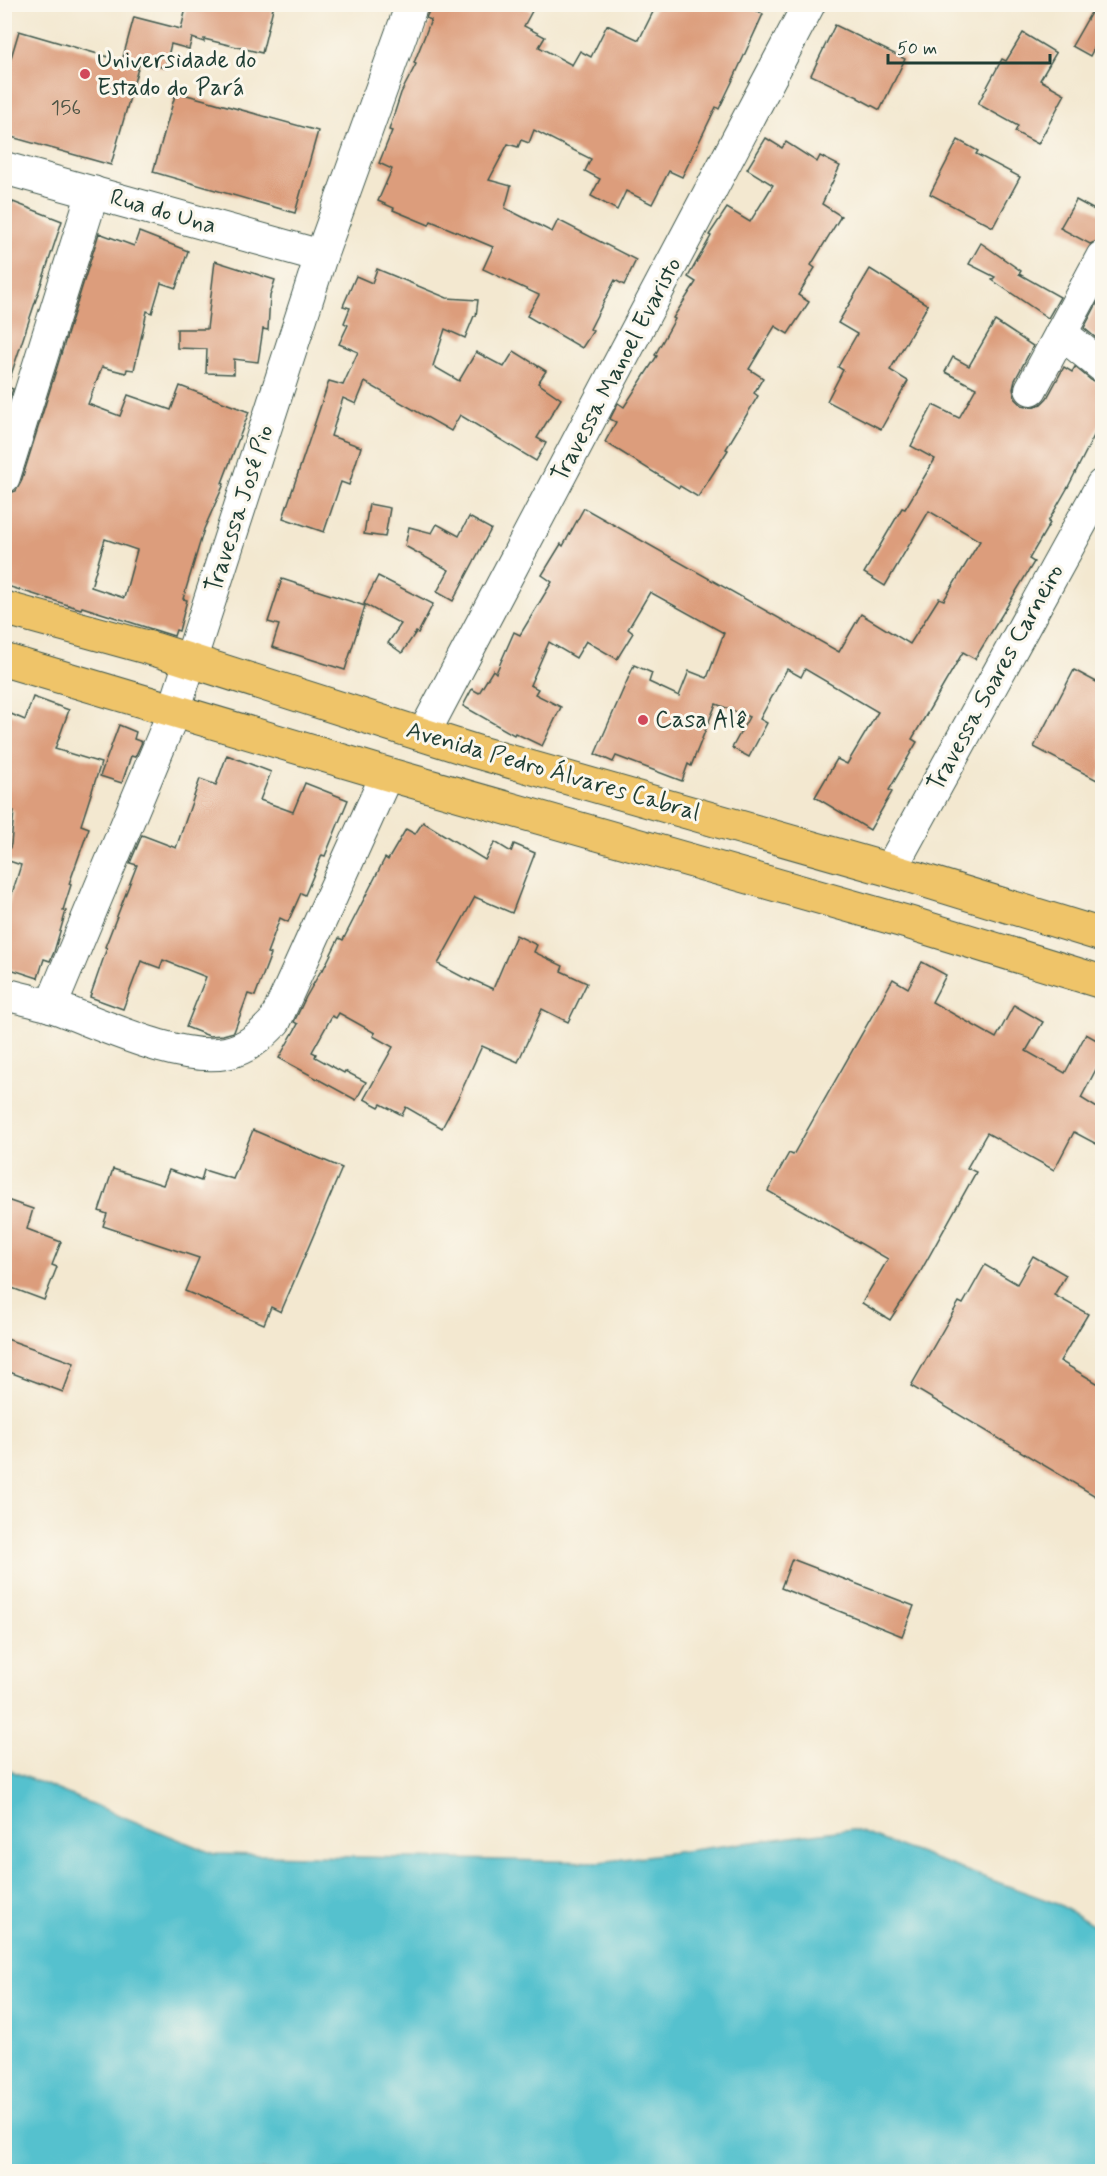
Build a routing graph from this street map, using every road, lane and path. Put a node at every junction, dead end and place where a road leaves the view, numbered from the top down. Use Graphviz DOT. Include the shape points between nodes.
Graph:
graph roads {
  1 [pos="412,4"];
  2 [pos="809,4"];
  3 [pos="4,168"];
  4 [pos="93,192"];
  5 [pos="321,256"];
  6 [pos="1102,257"];
  7 [pos="1061,333"];
  8 [pos="1102,366"];
  9 [pos="1031,389"];
  10 [pos="4,477"];
  11 [pos="1102,485"];
  12 [pos="4,608"];
  13 [pos="4,660"];
  14 [pos="191,661"];
  15 [pos="174,711"];
  16 [pos="423,735"];
  17 [pos="477,752"];
  18 [pos="387,774"];
  19 [pos="890,870"];
  20 [pos="1102,935"];
  21 [pos="1102,982"];
  22 [pos="4,994"];
  23 [pos="51,1006"];
  1 -- 5 [label="street, Travessa José Pio"];
  2 -- 16 [label="street, Travessa Manoel Evaristo"];
  3 -- 4 [label="street, Rua do Una"];
  4 -- 5 [label="street, Rua do Una"];
  4 -- 10 [label="street"];
  5 -- 14 [label="street, Travessa José Pio"];
  6 -- 7 [label="street"];
  7 -- 8 [label="street"];
  7 -- 9 [label="street"];
  11 -- 19 [label="street, Travessa Soares Carneiro"];
  12 -- 14 [label="main road, Avenida Pedro Álvares Cabral"];
  13 -- 15 [label="main road, Avenida Pedro Álvares Cabral"];
  14 -- 15 [label="street, Travessa José Pio"];
  14 -- 16 [label="main road, Avenida Pedro Álvares Cabral"];
  15 -- 18 [label="main road, Avenida Pedro Álvares Cabral"];
  15 -- 23 [label="street, Travessa José Pio"];
  16 -- 17 [label="main road, Avenida Pedro Álvares Cabral"];
  17 -- 18 [label="main road" via="460,756 407,750 396,757"];
  17 -- 19 [label="main road, Avenida Pedro Álvares Cabral"];
  18 -- 21 [label="main road, Avenida Pedro Álvares Cabral" via="910,923"];
  18 -- 23 [label="street" via="274,1021 261,1036 245,1047 225,1053 200,1053 148,1041"];
  19 -- 20 [label="main road, Avenida Pedro Álvares Cabral"];
  22 -- 23 [label="street"];
}
